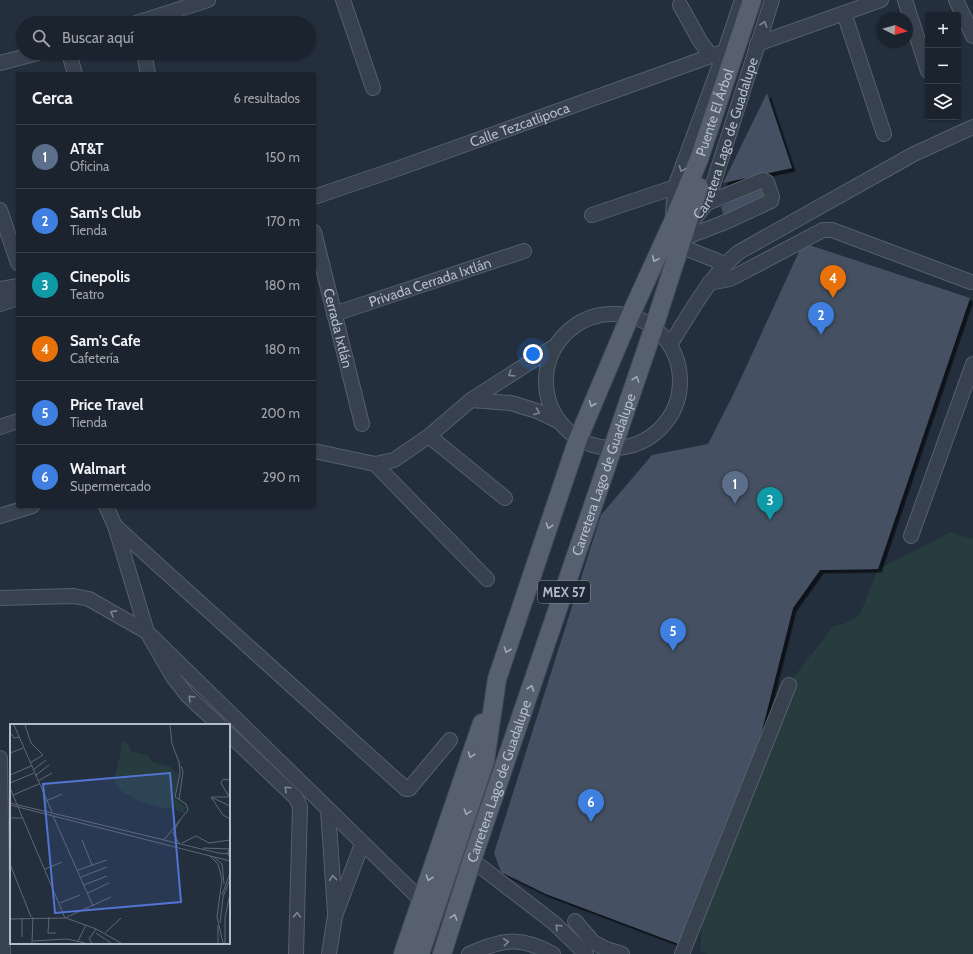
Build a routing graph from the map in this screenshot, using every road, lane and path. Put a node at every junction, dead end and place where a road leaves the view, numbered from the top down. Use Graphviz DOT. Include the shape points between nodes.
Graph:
graph roads {
  1 [pos="208,0"];
  2 [pos="343,0"];
  3 [pos="742,0"];
  4 [pos="752,0"];
  5 [pos="761,0"];
  6 [pos="772,0"];
  7 [pos="881,0"];
  8 [pos="904,0"];
  9 [pos="956,0"];
  10 [pos="680,5"];
  11 [pos="844,13"];
  12 [pos="159,16"];
  13 [pos="973,36"];
  14 [pos="757,44"];
  15 [pos="725,51"];
  16 [pos="711,56"];
  17 [pos="16,59"];
  18 [pos="71,60"];
  19 [pos="145,60"];
  20 [pos="925,62"];
  21 [pos="0,63"];
  22 [pos="74,72"];
  23 [pos="148,72"];
  24 [pos="373,88"];
  25 [pos="715,124"];
  26 [pos="973,127"];
  27 [pos="884,134"];
  28 [pos="675,187"];
  29 [pos="316,196"];
  30 [pos="707,203"];
  31 [pos="0,210"];
  32 [pos="592,215"];
  33 [pos="680,234"];
  34 [pos="316,240"];
  35 [pos="524,251"];
  36 [pos="16,257"];
  37 [pos="725,264"];
  38 [pos="971,282"];
  39 [pos="709,283"];
  40 [pos="16,286"];
  41 [pos="0,289"];
  42 [pos="16,299"];
  43 [pos="0,304"];
  44 [pos="334,314"];
  45 [pos="630,316"];
  46 [pos="654,327"];
  47 [pos="670,345"];
  48 [pos="555,346"];
  49 [pos="973,364"];
  50 [pos="471,400"];
  51 [pos="558,421"];
  52 [pos="16,422"];
  53 [pos="362,424"];
  54 [pos="0,427"];
  55 [pos="429,436"];
  56 [pos="578,439"];
  57 [pos="612,449"];
  58 [pos="316,450"];
  59 [pos="375,464"];
  60 [pos="505,498"];
  61 [pos="26,508"];
  62 [pos="107,508"];
  63 [pos="0,516"];
  64 [pos="115,526"];
  65 [pos="911,536"];
  66 [pos="487,579"];
  67 [pos="0,598"];
  68 [pos="147,632"];
  69 [pos="497,679"];
  70 [pos="789,685"];
  71 [pos="219,724"];
  72 [pos="230,735"];
  73 [pos="450,740"];
  74 [pos="0,758"];
  75 [pos="328,810"];
  76 [pos="362,844"];
  77 [pos="472,860"];
  78 [pos="421,900"];
  79 [pos="335,916"];
  80 [pos="575,922"];
  81 [pos="3,954"];
  82 [pos="296,954"];
  83 [pos="328,954"];
  84 [pos="403,954"];
  85 [pos="420,954"];
  86 [pos="442,954"];
  87 [pos="469,954"];
  88 [pos="552,954"];
  89 [pos="586,954"];
  90 [pos="622,954"];
  91 [pos="682,954"];
  1 -- 12 [label="street"];
  2 -- 24 [label="street"];
  3 -- 15 [label="street, Carretera Lago de Guadalupe / MEX 57"];
  4 -- 25 [label="main road, Puente El Árbol"];
  5 -- 25 [label="main road, Puente El Árbol"];
  14 -- 6 [label="street, Carretera Lago de Guadalupe / MEX 57, one-way"];
  7 -- 11 [label="street"];
  8 -- 20 [label="street"];
  9 -- 13 [label="street"];
  10 -- 16 [label="street"];
  11 -- 14 [label="street"];
  11 -- 27 [label="street"];
  14 -- 30 [label="street, Carretera Lago de Guadalupe / MEX 57"];
  15 -- 16 [label="street, Calle Tezcatlipoca"];
  15 -- 28 [label="street, Carretera Lago de Guadalupe / MEX 57, one-way"];
  16 -- 29 [label="street, Calle Tezcatlipoca"];
  17 -- 21 [label="street"];
  18 -- 22 [label="street"];
  19 -- 23 [label="street"];
  25 -- 33 [label="main road, Puente El Árbol" via="691,210"];
  26 -- 37 [label="street" via="914,154 739,252"];
  28 -- 32 [label="street"];
  28 -- 33 [label="street, Carretera Lago de Guadalupe / MEX 57"];
  30 -- 33 [label="street, Carretera Lago de Guadalupe / MEX 57"];
  30 -- 33 [label="street" via="763,180 767,182 772,197 771,201 728,221"];
  31 -- 36 [label="street"];
  33 -- 37 [label="street"];
  33 -- 45 [label="main road, Carretera Lago de Guadalupe / MEX 57, one-way"];
  33 -- 46 [label="main road, Carretera Lago de Guadalupe / MEX 57"];
  34 -- 44 [label="street, Cerrada Ixtlán"];
  35 -- 44 [label="street, Privada Cerrada Ixtlán"];
  37 -- 39 [label="street"];
  38 -- 39 [label="street" via="832,230 823,230 730,279"];
  39 -- 47 [label="street"];
  40 -- 41 [label="street"];
  42 -- 43 [label="street"];
  44 -- 53 [label="street, Cerrada Ixtlán"];
  45 -- 46 [label="street"];
  45 -- 48 [label="street" via="597,315 573,326"];
  45 -- 56 [label="main road, Carretera Lago de Guadalupe / MEX 57, one-way"];
  46 -- 47 [label="street"];
  57 -- 46 [label="main road, Carretera Lago de Guadalupe / MEX 57, one-way"];
  47 -- 57 [label="street" via="679,367 679,391 671,414 656,433 635,444"];
  48 -- 50 [label="street, one-way"];
  48 -- 51 [label="street" via="546,370 547,397"];
  49 -- 65 [label="street"];
  50 -- 51 [label="street, one-way" via="510,403"];
  50 -- 55 [label="street"];
  51 -- 56 [label="street"];
  52 -- 54 [label="street"];
  55 -- 59 [label="street" via="394,460"];
  55 -- 60 [label="street"];
  56 -- 57 [label="street" via="594,446"];
  56 -- 69 [label="main road, Carretera Lago de Guadalupe / MEX 57, one-way"];
  77 -- 57 [label="main road, Carretera Lago de Guadalupe / MEX 57, one-way"];
  58 -- 59 [label="street"];
  59 -- 66 [label="street"];
  61 -- 63 [label="street"];
  62 -- 64 [label="street"];
  64 -- 68 [label="street"];
  64 -- 73 [label="street" via="406,789 409,789"];
  68 -- 67 [label="street, one-way" via="89,600 74,596"];
  71 -- 68 [label="street, one-way" via="188,696 173,678"];
  68 -- 75 [label="street"];
  69 -- 78 [label="main road, one-way"];
  69 -- 85 [label="main road, Carretera Lago de Guadalupe / MEX 57, one-way" via="485,761"];
  70 -- 91 [label="street"];
  82 -- 72 [label="street, one-way" via="300,807 296,798"];
  74 -- 81 [label="street"];
  75 -- 76 [label="street"];
  79 -- 75 [label="street, one-way"];
  76 -- 78 [label="street"];
  76 -- 79 [label="street"];
  86 -- 77 [label="main road, Carretera Lago de Guadalupe / MEX 57, one-way"];
  89 -- 77 [label="street, one-way" via="554,923"];
  78 -- 84 [label="main road"];
  79 -- 83 [label="street"];
  80 -- 90 [label="street" via="593,942"];
  87 -- 88 [label="street, one-way" via="501,942 517,941"];
}
